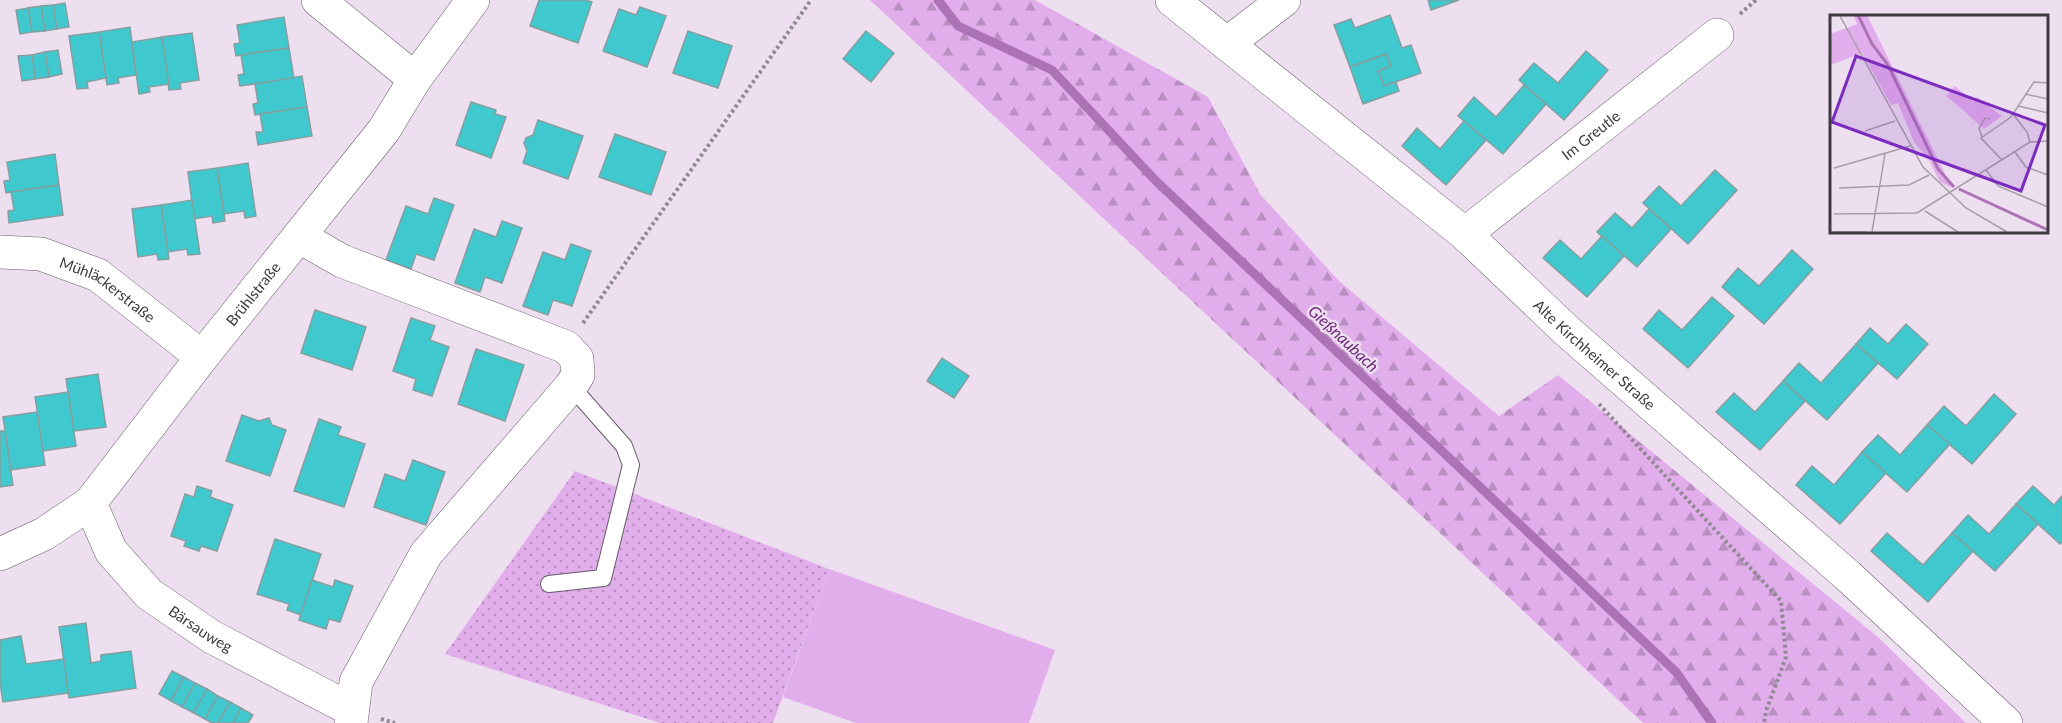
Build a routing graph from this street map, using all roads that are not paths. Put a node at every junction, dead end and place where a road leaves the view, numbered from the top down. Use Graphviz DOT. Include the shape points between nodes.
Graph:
graph roads {
  1 [pos="318,0"];
  2 [pos="473,0"];
  3 [pos="1172,0"];
  4 [pos="1284,0"];
  5 [pos="1717,35"];
  6 [pos="1228,44"];
  7 [pos="416,79"];
  8 [pos="1465,234"];
  9 [pos="300,237"];
  10 [pos="0,252"];
  11 [pos="202,357"];
  12 [pos="571,386"];
  13 [pos="90,503"];
  14 [pos="0,554"];
  15 [pos="549,584"];
  16 [pos="352,716"];
  17 [pos="2006,723"];
  1 -- 7 [label="street"];
  2 -- 7 [label="street, Brühlstraße"];
  3 -- 6 [label="street, Alte Kirchheimer Straße"];
  4 -- 6 [label="street"];
  5 -- 8 [label="street, Im Greutle"];
  6 -- 8 [label="street, Alte Kirchheimer Straße"];
  7 -- 9 [label="street, Brühlstraße" via="384,130"];
  8 -- 17 [label="street, Alte Kirchheimer Straße" via="1567,331 1846,575"];
  9 -- 11 [label="street, Brühlstraße"];
  9 -- 12 [label="street" via="342,261 566,347 577,359 578,375"];
  10 -- 11 [label="street, Mühläckerstraße" via="41,254 98,276"];
  11 -- 13 [label="street, Brühlstraße"];
  12 -- 15 [label="lane" via="624,446 631,465 603,578"];
  12 -- 16 [label="street" via="426,554 356,682"];
  13 -- 14 [label="street, Brühlstraße" via="44,534"];
  13 -- 16 [label="street, Bärsauweg" via="111,550 149,594 213,638"];
}
